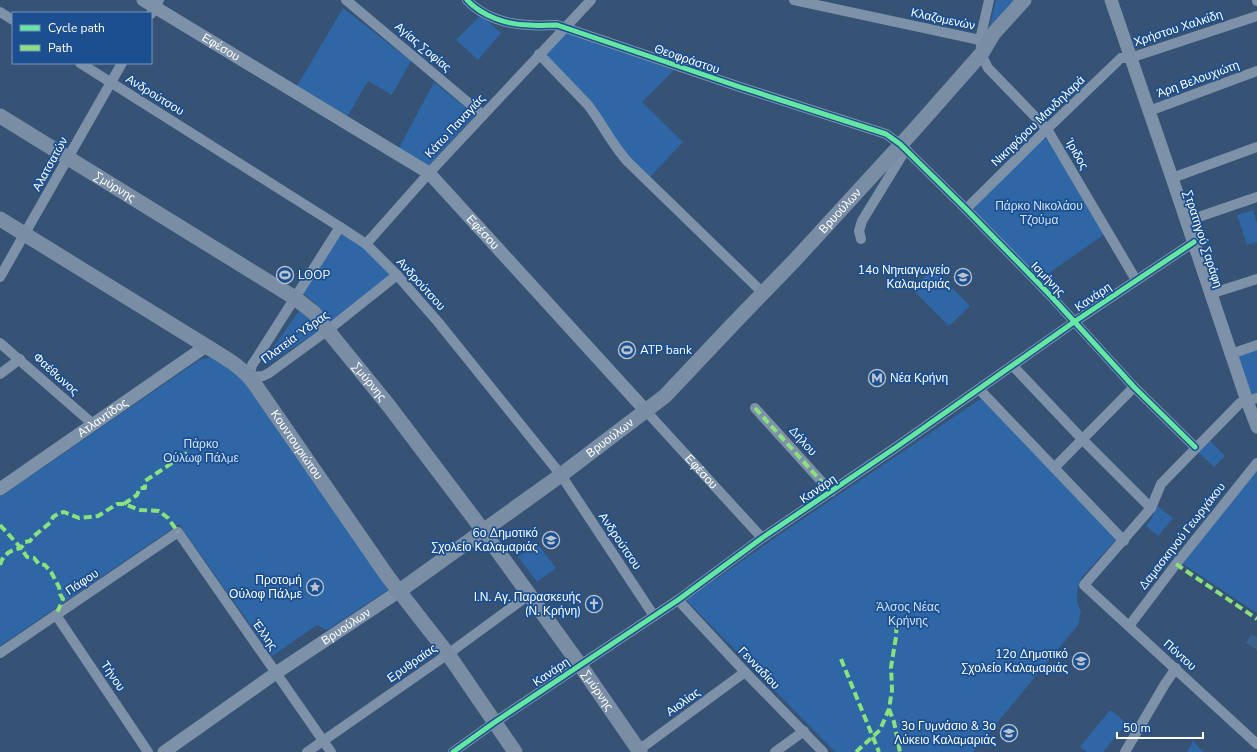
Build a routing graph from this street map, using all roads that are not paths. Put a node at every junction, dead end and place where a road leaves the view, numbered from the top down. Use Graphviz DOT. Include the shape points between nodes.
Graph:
graph roads {
  1 [pos="143,0"];
  2 [pos="346,0"];
  3 [pos="466,0"];
  4 [pos="591,0"];
  5 [pos="794,0"];
  6 [pos="989,0"];
  7 [pos="1024,0"];
  8 [pos="1035,0"];
  9 [pos="1111,0"];
  10 [pos="155,7"];
  11 [pos="0,12"];
  12 [pos="1257,16"];
  13 [pos="12,19"];
  14 [pos="565,28"];
  15 [pos="983,46"];
  16 [pos="539,54"];
  17 [pos="1130,58"];
  18 [pos="82,64"];
  19 [pos="121,64"];
  20 [pos="1257,71"];
  21 [pos="110,83"];
  22 [pos="1149,111"];
  23 [pos="483,115"];
  24 [pos="0,116"];
  25 [pos="1047,129"];
  26 [pos="903,147"];
  27 [pos="1257,147"];
  28 [pos="67,158"];
  29 [pos="429,172"];
  30 [pos="1172,178"];
  31 [pos="1257,197"];
  32 [pos="966,209"];
  33 [pos="0,219"];
  34 [pos="1187,221"];
  35 [pos="340,226"];
  36 [pos="25,235"];
  37 [pos="861,239"];
  38 [pos="1194,242"];
  39 [pos="366,244"];
  40 [pos="397,275"];
  41 [pos="0,277"];
  42 [pos="1257,279"];
  43 [pos="1136,280"];
  44 [pos="764,293"];
  45 [pos="1210,294"];
  46 [pos="294,298"];
  47 [pos="1074,322"];
  48 [pos="328,330"];
  49 [pos="0,343"];
  50 [pos="1257,345"];
  51 [pos="206,346"];
  52 [pos="1231,354"];
  53 [pos="20,359"];
  54 [pos="1014,366"];
  55 [pos="0,374"];
  56 [pos="249,377"];
  57 [pos="1134,387"];
  58 [pos="979,389"];
  59 [pos="1252,400"];
  60 [pos="755,408"];
  61 [pos="646,411"];
  62 [pos="94,425"];
  63 [pos="1257,426"];
  64 [pos="1082,439"];
  65 [pos="1195,447"];
  66 [pos="1257,463"];
  67 [pos="1054,468"];
  68 [pos="561,475"];
  69 [pos="0,489"];
  70 [pos="831,492"];
  71 [pos="1151,508"];
  72 [pos="483,530"];
  73 [pos="178,532"];
  74 [pos="762,538"];
  75 [pos="1124,541"];
  76 [pos="398,592"];
  77 [pos="530,594"];
  78 [pos="678,600"];
  79 [pos="56,615"];
  80 [pos="654,616"];
  81 [pos="1129,626"];
  82 [pos="0,653"];
  83 [pos="448,654"];
  84 [pos="580,665"];
  85 [pos="1176,668"];
  86 [pos="745,672"];
  87 [pos="276,673"];
  88 [pos="495,722"];
  89 [pos="804,731"];
  90 [pos="323,741"];
  91 [pos="1257,744"];
  92 [pos="638,751"];
  93 [pos="148,752"];
  94 [pos="164,752"];
  95 [pos="307,752"];
  96 [pos="331,752"];
  97 [pos="453,752"];
  98 [pos="515,752"];
  99 [pos="775,752"];
  100 [pos="823,752"];
  101 [pos="1125,752"];
  1 -- 10 [label="street, Εφέσου"];
  2 -- 23 [label="street, Αγίας Σοφίας"];
  3 -- 14 [label="street, Θεοφράστου" via="496,19 517,24 557,25"];
  4 -- 14 [label="street, Κάτω Παναγιάς"];
  5 -- 15 [label="street, Κλαζομενών"];
  6 -- 15 [label="street"];
  7 -- 15 [label="main road, Βρυούλων"];
  8 -- 15 [label="main road, Βρυούλων" via="1001,35"];
  9 -- 17 [label="street, Στρατηγού Σαράφη"];
  10 -- 29 [label="street, Εφέσου"];
  11 -- 13 [label="street"];
  12 -- 17 [label="street, Χρήστου Χαλκίδη"];
  14 -- 16 [label="street, Κάτω Παναγιάς"];
  14 -- 26 [label="street, Θεοφράστου" via="886,134"];
  15 -- 25 [label="street, Ίριδος" via="985,62 993,74"];
  15 -- 26 [label="main road, Βρυούλων"];
  16 -- 23 [label="street, Κάτω Παναγιάς"];
  16 -- 44 [label="street" via="588,105 620,154"];
  17 -- 22 [label="street, Στρατηγού Σαράφη"];
  17 -- 25 [label="street, Νικηφόρου Μανδηλαρά" via="1121,58"];
  18 -- 21 [label="street, Ανδρούτσου"];
  19 -- 21 [label="street, Αλατσατών"];
  20 -- 22 [label="street, Άρη Βελουχιώτη"];
  21 -- 28 [label="street, Αλατσατών"];
  21 -- 35 [label="street, Ανδρούτσου"];
  22 -- 30 [label="street, Στρατηγού Σαράφη"];
  23 -- 29 [label="street, Κάτω Παναγιάς"];
  24 -- 28 [label="main road, Σμύρνης"];
  25 -- 32 [label="street, Νικηφόρου Μανδηλαρά"];
  25 -- 43 [label="street, Ίριδος"];
  26 -- 32 [label="street, Ισμήνης"];
  26 -- 37 [label="street" via="862,221 859,231"];
  26 -- 44 [label="main road, Βρυούλων"];
  27 -- 30 [label="street"];
  28 -- 36 [label="street, Αλατσατών"];
  28 -- 46 [label="main road, Σμύρνης"];
  29 -- 39 [label="street, Κάτω Παναγιάς"];
  29 -- 61 [label="street, Εφέσου"];
  30 -- 34 [label="street, Στρατηγού Σαράφη"];
  31 -- 34 [label="street"];
  32 -- 47 [label="street, Ισμήνης"];
  33 -- 36 [label="main road, Κουντουριώτου"];
  34 -- 38 [label="street, Στρατηγού Σαράφη"];
  35 -- 39 [label="street, Ανδρούτσου"];
  35 -- 46 [label="street, Πλατεία Ύδρας"];
  36 -- 41 [label="street, Αλατσατών"];
  36 -- 51 [label="main road, Κουντουριώτου"];
  38 -- 43 [label="street, Κανάρη"];
  38 -- 45 [label="street, Στρατηγού Σαράφη"];
  39 -- 40 [label="street, Ανδρούτσου"];
  40 -- 48 [label="street, Πλατεία Ύδρας"];
  40 -- 68 [label="street, Ανδρούτσου"];
  42 -- 45 [label="street"];
  43 -- 47 [label="street, Κανάρη"];
  44 -- 61 [label="main road, Βρυούλων" via="665,396"];
  45 -- 52 [label="street, Στρατηγού Σαράφη"];
  46 -- 48 [label="main road, Σμύρνης" via="314,313"];
  46 -- 56 [label="street, Πλατεία Ύδρας" via="252,365"];
  47 -- 54 [label="street, Κανάρη"];
  47 -- 57 [label="street, Ισμήνης"];
  48 -- 56 [label="street, Πλατεία Ύδρας" via="269,373"];
  48 -- 72 [label="main road, Σμύρνης"];
  49 -- 53 [label="street, Φαέθωνος"];
  50 -- 52 [label="street"];
  51 -- 56 [label="main road, Κουντουριώτου" via="232,361"];
  51 -- 62 [label="street, Ατλαντίδος"];
  52 -- 59 [label="street, Στρατηγού Σαράφη"];
  53 -- 55 [label="street"];
  53 -- 62 [label="street, Φαέθωνος"];
  54 -- 58 [label="street, Κανάρη"];
  54 -- 64 [label="street"];
  56 -- 76 [label="main road, Κουντουριώτου"];
  57 -- 64 [label="street"];
  57 -- 65 [label="street, Ισμήνης"];
  58 -- 67 [label="street"];
  58 -- 70 [label="street, Κανάρη"];
  59 -- 63 [label="street, Στρατηγού Σαράφη"];
  59 -- 65 [label="street" via="1240,403"];
  60 -- 70 [label="street, Δήλου"];
  61 -- 68 [label="main road, Βρυούλων"];
  61 -- 74 [label="street, Εφέσου"];
  62 -- 69 [label="street, Ατλαντίδος"];
  64 -- 67 [label="street"];
  64 -- 71 [label="street"];
  65 -- 71 [label="street" via="1161,484"];
  66 -- 81 [label="street, Δαμασκηνού Γεωργάκου"];
  67 -- 75 [label="street"];
  68 -- 72 [label="main road, Βρυούλων"];
  68 -- 80 [label="street, Ανδρούτσου"];
  70 -- 74 [label="street, Κανάρη"];
  71 -- 75 [label="street"];
  72 -- 76 [label="main road, Βρυούλων"];
  72 -- 77 [label="main road, Σμύρνης"];
  73 -- 79 [label="street, Πάφου"];
  73 -- 87 [label="street, Έλλης"];
  74 -- 78 [label="street, Κανάρη"];
  75 -- 81 [label="street, Πόντου" via="1084,585"];
  76 -- 83 [label="main road, Κουντουριώτου"];
  76 -- 87 [label="street, Βρυούλων"];
  77 -- 83 [label="street, Ερυθραίας"];
  77 -- 84 [label="main road, Σμύρνης"];
  78 -- 80 [label="street, Κανάρη"];
  78 -- 86 [label="street, Γενναδίου"];
  79 -- 82 [label="street, Πάφου"];
  79 -- 93 [label="street, Τήνου"];
  80 -- 84 [label="street, Κανάρη"];
  81 -- 85 [label="street, Πόντου"];
  83 -- 88 [label="main road, Κουντουριώτου"];
  83 -- 90 [label="street, Ερυθραίας"];
  84 -- 88 [label="street, Κανάρη"];
  84 -- 92 [label="main road, Σμύρνης"];
  85 -- 91 [label="street, Πόντου"];
  85 -- 101 [label="street"];
  86 -- 89 [label="street, Γενναδίου"];
  86 -- 92 [label="street, Αιολίας"];
  87 -- 90 [label="street, Έλλης"];
  87 -- 94 [label="street, Βρυούλων"];
  88 -- 97 [label="street, Κανάρη"];
  88 -- 98 [label="main road, Κουντουριώτου"];
  89 -- 99 [label="street"];
  89 -- 100 [label="street, Γενναδίου"];
  90 -- 95 [label="street, Ερυθραίας"];
  90 -- 96 [label="street, Έλλης"];
}
